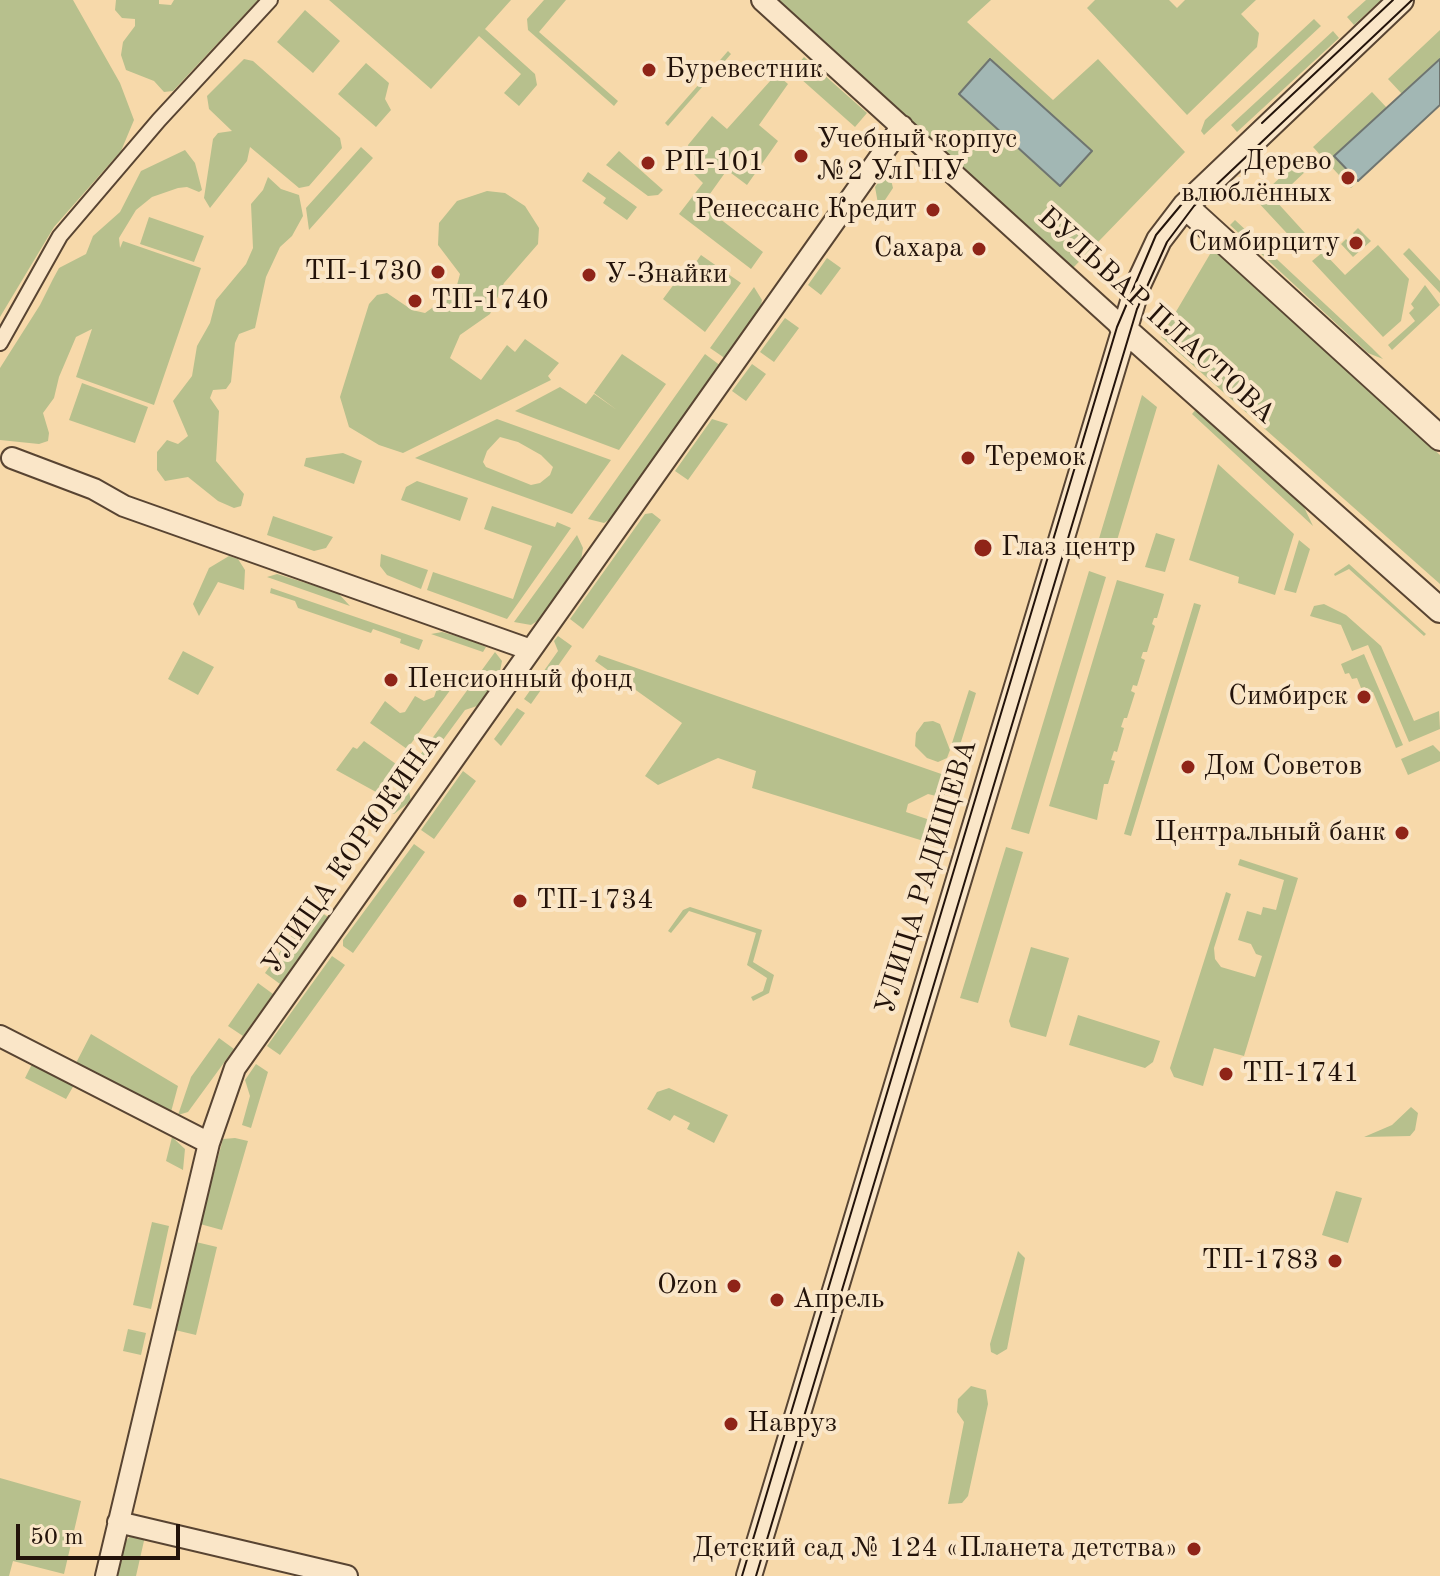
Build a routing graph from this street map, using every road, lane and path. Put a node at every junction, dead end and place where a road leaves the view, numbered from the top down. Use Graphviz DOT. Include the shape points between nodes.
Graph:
graph roads {
  1 [pos="270,0"];
  2 [pos="762,0"];
  3 [pos="1401,0"];
  4 [pos="902,126"];
  5 [pos="1185,206"];
  6 [pos="1122,327"];
  7 [pos="0,343"];
  8 [pos="1440,438"];
  9 [pos="12,458"];
  10 [pos="1440,610"];
  11 [pos="531,650"];
  12 [pos="0,1036"];
  13 [pos="209,1143"];
  14 [pos="118,1522"];
  15 [pos="106,1576"];
  16 [pos="347,1576"];
  17 [pos="749,1576"];
  1 -- 7 [label="street" via="60,236"];
  2 -- 4 [label="street, БУЛЬВАР ПЛАСТОВА"];
  3 -- 5 [label="street, УЛИЦА РАДИЩЕВА"];
  4 -- 6 [label="street, БУЛЬВАР ПЛАСТОВА"];
  4 -- 11 [label="street, УЛИЦА КОРЮКИНА"];
  5 -- 6 [label="street, УЛИЦА РАДИЩЕВА" via="1159,240"];
  5 -- 8 [label="street"];
  6 -- 10 [label="street, БУЛЬВАР ПЛАСТОВА"];
  6 -- 17 [label="street, УЛИЦА РАДИЩЕВА"];
  9 -- 11 [label="street" via="135,510"];
  11 -- 13 [label="street, УЛИЦА КОРЮКИНА" via="235,1068"];
  12 -- 13 [label="street"];
  13 -- 14 [label="street, УЛИЦА КОРЮКИНА"];
  14 -- 15 [label="street, УЛИЦА КОРЮКИНА"];
  14 -- 16 [label="street"];
}
